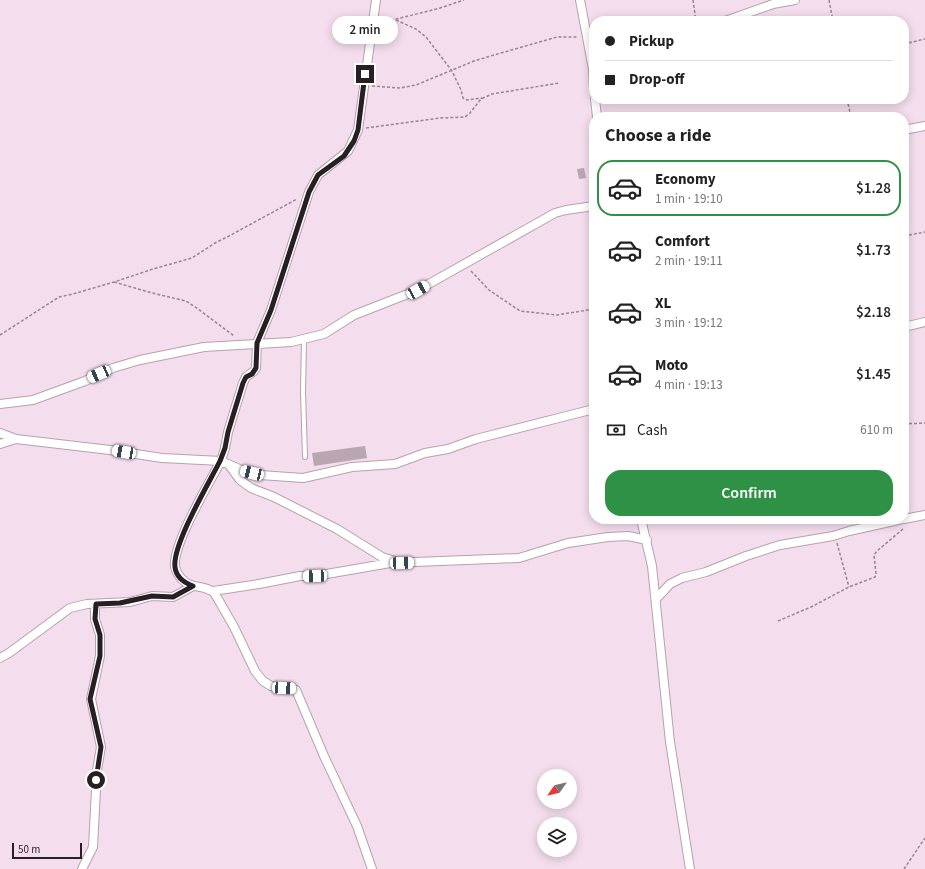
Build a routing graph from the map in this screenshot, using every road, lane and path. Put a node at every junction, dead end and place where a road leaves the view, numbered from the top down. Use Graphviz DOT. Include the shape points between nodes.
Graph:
graph roads {
  1 [pos="376,0"];
  2 [pos="464,0"];
  3 [pos="580,0"];
  4 [pos="694,0"];
  5 [pos="795,0"];
  6 [pos="829,0"];
  7 [pos="764,4"];
  8 [pos="696,16"];
  9 [pos="736,16"];
  10 [pos="832,16"];
  11 [pos="396,20"];
  12 [pos="373,24"];
  13 [pos="586,36"];
  14 [pos="925,39"];
  15 [pos="909,43"];
  16 [pos="589,48"];
  17 [pos="452,71"];
  18 [pos="558,83"];
  19 [pos="364,85"];
  20 [pos="483,98"];
  21 [pos="925,126"];
  22 [pos="909,129"];
  23 [pos="358,130"];
  24 [pos="309,192"];
  25 [pos="589,207"];
  26 [pos="925,232"];
  27 [pos="909,235"];
  28 [pos="465,264"];
  29 [pos="114,282"];
  30 [pos="589,310"];
  31 [pos="925,322"];
  32 [pos="909,327"];
  33 [pos="0,336"];
  34 [pos="304,339"];
  35 [pos="257,343"];
  36 [pos="244,344"];
  37 [pos="0,404"];
  38 [pos="589,411"];
  39 [pos="925,423"];
  40 [pos="909,424"];
  41 [pos="0,433"];
  42 [pos="16,438"];
  43 [pos="0,444"];
  44 [pos="305,457"];
  45 [pos="224,463"];
  46 [pos="925,515"];
  47 [pos="917,517"];
  48 [pos="909,518"];
  49 [pos="642,524"];
  50 [pos="881,524"];
  51 [pos="909,524"];
  52 [pos="909,524"];
  53 [pos="833,536"];
  54 [pos="647,540"];
  55 [pos="402,563"];
  56 [pos="193,586"];
  57 [pos="849,587"];
  58 [pos="212,591"];
  59 [pos="656,599"];
  60 [pos="96,604"];
  61 [pos="778,621"];
  62 [pos="0,658"];
  63 [pos="925,838"];
  64 [pos="82,869"];
  65 [pos="372,869"];
  66 [pos="690,869"];
  67 [pos="904,869"];
  1 -- 12 [label="street"];
  2 -- 11 [label="path"];
  3 -- 13 [label="street"];
  4 -- 8 [label="path"];
  5 -- 7 [label="street"];
  6 -- 10 [label="path"];
  7 -- 9 [label="street"];
  11 -- 12 [label="path"];
  11 -- 17 [label="path" via="426,37"];
  12 -- 19 [label="street"];
  13 -- 16 [label="street"];
  13 -- 17 [label="path" via="557,38 474,61"];
  14 -- 15 [label="path"];
  17 -- 19 [label="path" via="416,86 400,88"];
  17 -- 20 [label="path" via="463,98"];
  18 -- 20 [label="path" via="492,94"];
  19 -- 23 [label="street"];
  20 -- 23 [label="path" via="465,116"];
  21 -- 22 [label="street"];
  23 -- 24 [label="street" via="348,151 318,175"];
  24 -- 29 [label="path" via="192,258"];
  24 -- 35 [label="street" via="271,310"];
  25 -- 28 [label="street" via="555,213"];
  26 -- 27 [label="path"];
  28 -- 30 [label="path" via="489,290 520,311 556,315"];
  28 -- 34 [label="street" via="418,290 354,315 324,334"];
  29 -- 33 [label="path" via="59,297"];
  29 -- 36 [label="path" via="186,301"];
  31 -- 32 [label="street"];
  34 -- 35 [label="street"];
  34 -- 44 [label="lane"];
  35 -- 36 [label="street"];
  35 -- 45 [label="street" via="256,368 243,383 228,432"];
  36 -- 37 [label="street" via="204,347 140,360 33,400"];
  38 -- 45 [label="street" via="476,439 395,464 352,467 303,478 260,475"];
  39 -- 40 [label="path"];
  41 -- 42 [label="street"];
  42 -- 43 [label="street"];
  42 -- 45 [label="street" via="162,458"];
  45 -- 55 [label="street" via="251,488 337,529 382,557"];
  45 -- 56 [label="street" via="179,543 175,567 182,580"];
  46 -- 47 [label="street"];
  47 -- 48 [label="street"];
  47 -- 51 [label="path"];
  49 -- 54 [label="street"];
  50 -- 53 [label="street"];
  52 -- 57 [label="path" via="874,555 875,577"];
  53 -- 57 [label="path"];
  53 -- 59 [label="street" via="780,545 682,578 670,584"];
  54 -- 55 [label="street" via="628,536 568,543 519,558"];
  54 -- 59 [label="street"];
  55 -- 58 [label="street" via="300,576"];
  56 -- 58 [label="street"];
  56 -- 60 [label="street" via="173,597 152,596 120,603"];
  57 -- 61 [label="path"];
  58 -- 65 [label="street" via="234,627 255,671 263,681 271,686 296,690 358,826"];
  59 -- 66 [label="street" via="670,742"];
  60 -- 62 [label="street" via="64,611"];
  60 -- 64 [label="street" via="95,619 100,635 100,656 90,699 101,747 97,770 93,847"];
  63 -- 67 [label="path"];
}
